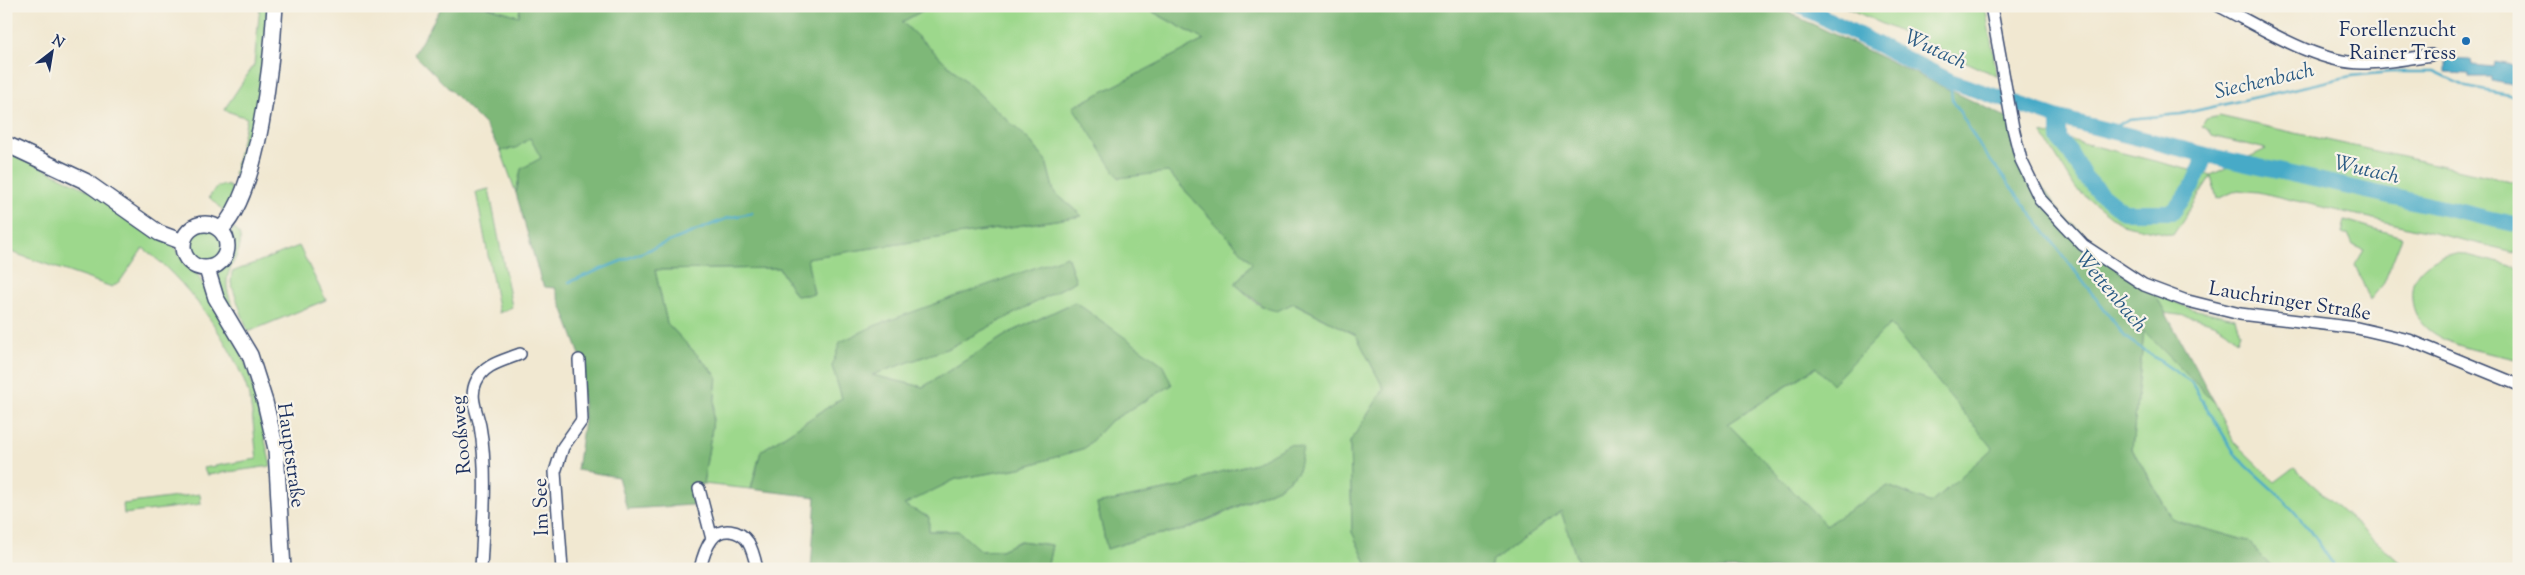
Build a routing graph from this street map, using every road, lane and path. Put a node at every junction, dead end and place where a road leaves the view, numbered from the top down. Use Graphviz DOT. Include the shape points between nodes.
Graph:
graph roads {
  1 [pos="275,6"];
  2 [pos="1991,6"];
  3 [pos="2219,6"];
  4 [pos="2431,55"];
  5 [pos="6,144"];
  6 [pos="221,229"];
  7 [pos="183,242"];
  8 [pos="207,269"];
  9 [pos="520,354"];
  10 [pos="579,360"];
  11 [pos="2519,385"];
  12 [pos="699,489"];
  13 [pos="712,539"];
  14 [pos="283,569"];
  15 [pos="481,569"];
  16 [pos="562,569"];
  17 [pos="700,569"];
  18 [pos="757,569"];
  1 -- 6 [label="main road" via="266,94 246,183 238,208"];
  2 -- 11 [label="street, Lauchringer Straße" via="2013,128 2028,177 2040,199 2083,245 2144,285 2184,300 2240,314 2357,328 2409,340"];
  3 -- 4 [label="street" via="2315,54 2341,61 2365,63"];
  5 -- 7 [label="main road" via="85,181 160,233"];
  6 -- 7 [label="main road" via="201,224 189,231"];
  6 -- 8 [label="main road" via="228,242 226,257"];
  7 -- 8 [label="main road" via="189,262"];
  8 -- 14 [label="main road, Hauptstraße" via="216,298 250,355 265,402 276,449"];
  9 -- 15 [label="street, Rooßweg" via="485,369 476,382 472,397 481,434 484,512"];
  10 -- 16 [label="street, Im See" via="582,420 563,447 556,472"];
  12 -- 13 [label="street"];
  13 -- 17 [label="street"];
  13 -- 18 [label="street" via="731,530 742,535 749,543"];
}
